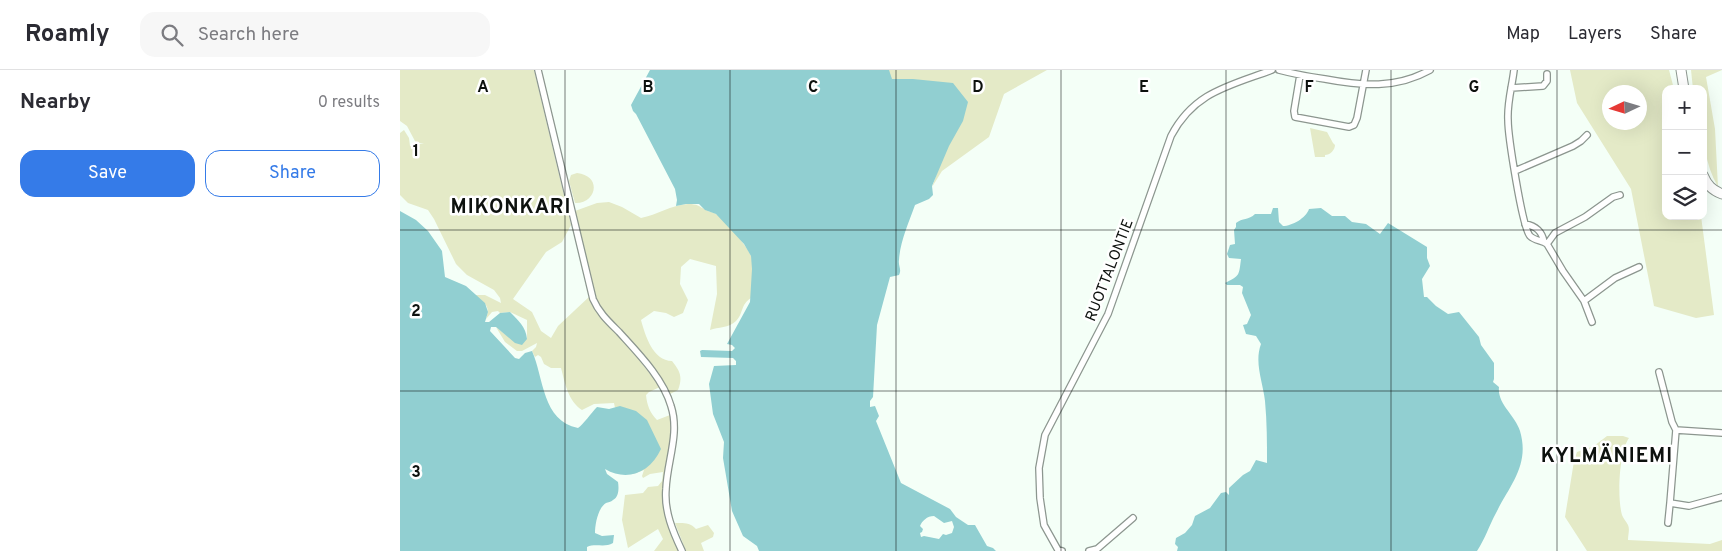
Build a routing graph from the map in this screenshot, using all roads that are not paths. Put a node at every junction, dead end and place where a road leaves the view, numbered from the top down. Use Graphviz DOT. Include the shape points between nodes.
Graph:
graph roads {
  1 [pos="538,70"];
  2 [pos="1272,70"];
  3 [pos="1279,70"];
  4 [pos="1366,70"];
  5 [pos="1430,70"];
  6 [pos="1514,70"];
  7 [pos="1682,70"];
  8 [pos="1547,74"];
  9 [pos="1300,75"];
  10 [pos="1363,85"];
  11 [pos="1684,85"];
  12 [pos="1511,88"];
  13 [pos="1587,135"];
  14 [pos="1515,171"];
  15 [pos="1707,184"];
  16 [pos="1722,194"];
  17 [pos="1620,195"];
  18 [pos="1525,224"];
  19 [pos="1546,243"];
  20 [pos="1639,267"];
  21 [pos="1584,302"];
  22 [pos="1592,322"];
  23 [pos="1659,372"];
  24 [pos="1676,430"];
  25 [pos="1722,433"];
  26 [pos="1722,497"];
  27 [pos="1670,503"];
  28 [pos="1133,518"];
  29 [pos="1668,523"];
  30 [pos="682,551"];
  31 [pos="1062,551"];
  32 [pos="1089,551"];
  1 -- 30 [label="street" via="593,299 600,312 653,373 671,405 674,431 666,496 668,516"];
  2 -- 31 [label="street, RUOTTALONTIE" via="1225,87 1198,102 1181,118 1171,136 1108,314 1045,435 1039,468 1040,498 1044,525 1058,550"];
  3 -- 9 [label="street"];
  4 -- 10 [label="street"];
  5 -- 10 [label="street" via="1402,82"];
  6 -- 12 [label="street"];
  7 -- 11 [label="street"];
  8 -- 12 [label="street" via="1543,86"];
  9 -- 10 [label="street"];
  9 -- 10 [label="street" via="1294,116 1310,121 1342,126 1356,123"];
  12 -- 14 [label="street" via="1508,128"];
  13 -- 14 [label="street" via="1573,146"];
  14 -- 18 [label="street"];
  15 -- 16 [label="street"];
  17 -- 19 [label="street" via="1555,233"];
  18 -- 19 [label="street" via="1537,228"];
  18 -- 19 [label="street" via="1532,238"];
  19 -- 21 [label="street"];
  20 -- 21 [label="street" via="1615,278"];
  21 -- 22 [label="street"];
  23 -- 24 [label="street"];
  24 -- 25 [label="street"];
  24 -- 27 [label="street"];
  26 -- 27 [label="street" via="1689,506"];
  27 -- 29 [label="street"];
  28 -- 32 [label="street" via="1097,549"];
}
